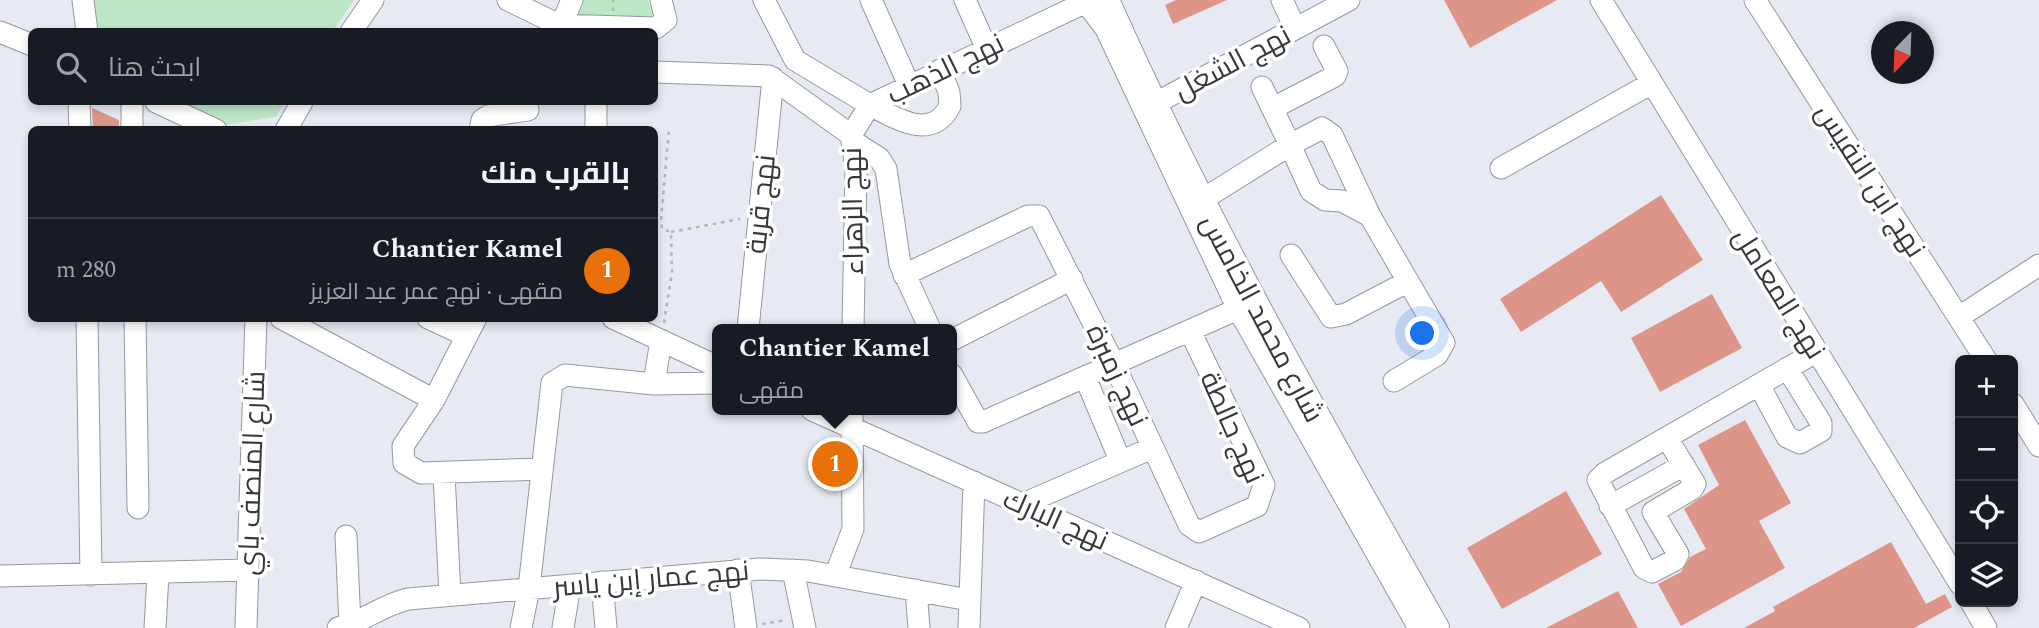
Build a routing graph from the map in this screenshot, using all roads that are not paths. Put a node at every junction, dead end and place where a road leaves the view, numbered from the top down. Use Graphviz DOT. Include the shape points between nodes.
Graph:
graph roads {
  1 [pos="83,0"];
  2 [pos="373,0"];
  3 [pos="508,0"];
  4 [pos="572,0"];
  5 [pos="661,0"];
  6 [pos="764,0"];
  7 [pos="871,0"];
  8 [pos="965,0"];
  9 [pos="1282,0"];
  10 [pos="1349,0"];
  11 [pos="1601,0"];
  12 [pos="1755,0"];
  13 [pos="1092,1"];
  14 [pos="86,28"];
  15 [pos="354,28"];
  16 [pos="559,28"];
  17 [pos="1295,28"];
  18 [pos="0,32"];
  19 [pos="28,43"];
  20 [pos="1324,46"];
  21 [pos="986,47"];
  22 [pos="795,60"];
  23 [pos="940,71"];
  24 [pos="658,72"];
  25 [pos="778,81"];
  26 [pos="1652,83"];
  27 [pos="909,85"];
  28 [pos="1262,87"];
  29 [pos="79,105"];
  30 [pos="132,105"];
  31 [pos="162,105"];
  32 [pos="300,105"];
  33 [pos="596,105"];
  34 [pos="870,105"];
  35 [pos="1152,105"];
  36 [pos="1273,108"];
  37 [pos="529,114"];
  38 [pos="80,126"];
  39 [pos="132,126"];
  40 [pos="207,126"];
  41 [pos="288,126"];
  42 [pos="481,126"];
  43 [pos="596,126"];
  44 [pos="853,139"];
  45 [pos="1290,145"];
  46 [pos="1501,168"];
  47 [pos="1200,201"];
  48 [pos="1370,216"];
  49 [pos="1291,255"];
  50 [pos="2039,265"];
  51 [pos="904,275"];
  52 [pos="1072,279"];
  53 [pos="1407,282"];
  54 [pos="1238,309"];
  55 [pos="1959,317"];
  56 [pos="87,322"];
  57 [pos="135,322"];
  58 [pos="256,322"];
  59 [pos="288,322"];
  60 [pos="448,322"];
  61 [pos="622,322"];
  62 [pos="748,324"];
  63 [pos="853,324"];
  64 [pos="928,324"];
  65 [pos="472,327"];
  66 [pos="1190,331"];
  67 [pos="957,337"];
  68 [pos="661,340"];
  69 [pos="1816,352"];
  70 [pos="1983,355"];
  71 [pos="712,364"];
  72 [pos="1114,364"];
  73 [pos="1787,368"];
  74 [pos="1085,377"];
  75 [pos="1394,381"];
  76 [pos="712,383"];
  77 [pos="654,384"];
  78 [pos="957,384"];
  79 [pos="1759,385"];
  80 [pos="434,400"];
  81 [pos="2018,412"];
  82 [pos="834,415"];
  83 [pos="852,419"];
  84 [pos="1667,438"];
  85 [pos="2039,446"];
  86 [pos="1152,447"];
  87 [pos="1120,460"];
  88 [pos="1684,465"];
  89 [pos="542,469"];
  90 [pos="444,474"];
  91 [pos="974,482"];
  92 [pos="1023,504"];
  93 [pos="1610,506"];
  94 [pos="138,508"];
  95 [pos="1653,512"];
  96 [pos="1623,529"];
  97 [pos="1202,531"];
  98 [pos="346,536"];
  99 [pos="793,569"];
  100 [pos="248,570"];
  101 [pos="738,570"];
  102 [pos="158,574"];
  103 [pos="91,575"];
  104 [pos="0,576"];
  105 [pos="835,576"];
  106 [pos="1955,576"];
  107 [pos="1196,581"];
  108 [pos="602,582"];
  109 [pos="570,585"];
  110 [pos="528,588"];
  111 [pos="916,590"];
  112 [pos="450,594"];
  113 [pos="969,600"];
  114 [pos="1974,607"];
  115 [pos="804,623"];
  116 [pos="344,626"];
  117 [pos="155,628"];
  118 [pos="246,628"];
  119 [pos="521,628"];
  120 [pos="563,628"];
  121 [pos="606,628"];
  122 [pos="746,628"];
  123 [pos="919,628"];
  124 [pos="970,628"];
  125 [pos="1159,628"];
  126 [pos="1176,628"];
  127 [pos="1299,628"];
  128 [pos="1419,628"];
  129 [pos="1436,628"];
  130 [pos="1986,628"];
  1 -- 14 [label="street"];
  2 -- 15 [label="street"];
  3 -- 16 [label="street"];
  4 -- 16 [label="street"];
  5 -- 16 [label="street" via="666,20 656,27"];
  6 -- 22 [label="street"];
  7 -- 27 [label="street"];
  8 -- 21 [label="street"];
  9 -- 17 [label="street"];
  10 -- 17 [label="street, نهج الشغل"];
  11 -- 26 [label="street, نهج المعامل"];
  12 -- 55 [label="street, نهج ابن النفيس"];
  13 -- 21 [label="street, نهج الذهب"];
  13 -- 35 [label="main road, شارع محمد الخامس"];
  13 -- 54 [label="street"];
  17 -- 35 [label="street, نهج الشغل"];
  18 -- 19 [label="street"];
  20 -- 36 [label="street" via="1337,71 1335,76"];
  21 -- 23 [label="street, نهج الذهب"];
  22 -- 25 [label="street, نهج قربة"];
  22 -- 34 [label="street, نهج الذهب"];
  23 -- 27 [label="street, نهج الذهب"];
  23 -- 34 [label="street" via="950,106 936,122 915,125"];
  24 -- 25 [label="street" via="756,74"];
  25 -- 44 [label="street, نهج الزهراء"];
  25 -- 62 [label="street, نهج قربة"];
  26 -- 46 [label="street"];
  26 -- 69 [label="street, نهج المعامل"];
  27 -- 34 [label="street, نهج الذهب"];
  28 -- 36 [label="street"];
  29 -- 38 [label="street"];
  30 -- 39 [label="street"];
  31 -- 40 [label="street"];
  32 -- 41 [label="street"];
  33 -- 43 [label="street"];
  34 -- 44 [label="street"];
  35 -- 47 [label="main road, شارع محمد الخامس"];
  36 -- 45 [label="street"];
  37 -- 42 [label="street" via="488,116"];
  44 -- 51 [label="street" via="886,169"];
  44 -- 63 [label="street, نهج الزهراء"];
  45 -- 47 [label="street"];
  45 -- 48 [label="street" via="1311,191"];
  45 -- 48 [label="street" via="1322,128 1328,130"];
  47 -- 129 [label="main road, شارع محمد الخامس"];
  48 -- 53 [label="street"];
  49 -- 53 [label="street" via="1331,317 1346,314"];
  50 -- 55 [label="street"];
  51 -- 52 [label="street, نهج زمبرة" via="1036,215"];
  51 -- 64 [label="street"];
  52 -- 67 [label="street"];
  52 -- 72 [label="street, نهج زمبرة"];
  53 -- 75 [label="street" via="1444,343 1437,355"];
  54 -- 66 [label="street"];
  54 -- 128 [label="street"];
  55 -- 70 [label="street, نهج ابن النفيس"];
  56 -- 103 [label="street"];
  57 -- 94 [label="street"];
  58 -- 100 [label="street, شارع المنصف باي"];
  59 -- 80 [label="street"];
  60 -- 65 [label="street"];
  61 -- 68 [label="street"];
  65 -- 80 [label="street"];
  66 -- 72 [label="street"];
  66 -- 97 [label="street, نهج جالطة" via="1264,485 1257,506"];
  68 -- 71 [label="street"];
  68 -- 77 [label="street"];
  69 -- 73 [label="street"];
  69 -- 106 [label="street, نهج المعامل"];
  72 -- 74 [label="street"];
  72 -- 86 [label="street, نهج زمبرة"];
  73 -- 79 [label="street"];
  73 -- 79 [label="street" via="1821,423 1821,431 1800,443 1787,437"];
  74 -- 78 [label="street" via="978,422"];
  74 -- 87 [label="street"];
  76 -- 77 [label="street"];
  77 -- 89 [label="street" via="565,375 552,383"];
  79 -- 84 [label="street"];
  80 -- 90 [label="street" via="403,446 404,463 421,473"];
  81 -- 85 [label="street"];
  82 -- 83 [label="street, نهج البارك"];
  83 -- 91 [label="street, نهج البارك"];
  83 -- 105 [label="street" via="853,529"];
  84 -- 88 [label="street"];
  84 -- 93 [label="street" via="1598,480"];
  86 -- 87 [label="street"];
  86 -- 97 [label="street, نهج زمبرة" via="1189,525"];
  87 -- 92 [label="street"];
  88 -- 93 [label="street"];
  88 -- 95 [label="street" via="1694,487"];
  89 -- 90 [label="street"];
  89 -- 110 [label="street"];
  90 -- 112 [label="street"];
  91 -- 92 [label="street, نهج البارك"];
  91 -- 113 [label="street"];
  92 -- 107 [label="street, نهج البارك"];
  93 -- 96 [label="street"];
  95 -- 96 [label="street"];
  95 -- 96 [label="street" via="1677,552 1675,560 1647,571"];
  98 -- 116 [label="street"];
  99 -- 101 [label="street, نهج عمار إبن ياسر"];
  99 -- 105 [label="street, نهج عمار إبن ياسر"];
  99 -- 115 [label="street"];
  100 -- 102 [label="street"];
  100 -- 118 [label="street, شارع المنصف باي"];
  101 -- 108 [label="street, نهج عمار إبن ياسر"];
  101 -- 122 [label="street"];
  102 -- 103 [label="street"];
  102 -- 117 [label="street"];
  103 -- 104 [label="street"];
  105 -- 111 [label="street, نهج عمار إبن ياسر"];
  107 -- 126 [label="street"];
  107 -- 127 [label="street, نهج البارك"];
  108 -- 109 [label="street, نهج عمار إبن ياسر"];
  108 -- 121 [label="street"];
  109 -- 110 [label="street, نهج عمار إبن ياسر"];
  109 -- 120 [label="street"];
  110 -- 112 [label="street, نهج عمار إبن ياسر"];
  110 -- 119 [label="street"];
  111 -- 113 [label="street, نهج عمار إبن ياسر"];
  111 -- 123 [label="street"];
  112 -- 116 [label="street, نهج عمار إبن ياسر" via="389,603"];
  113 -- 124 [label="street"];
  114 -- 130 [label="street"];
  125 -- 126 [label="street"];
}
